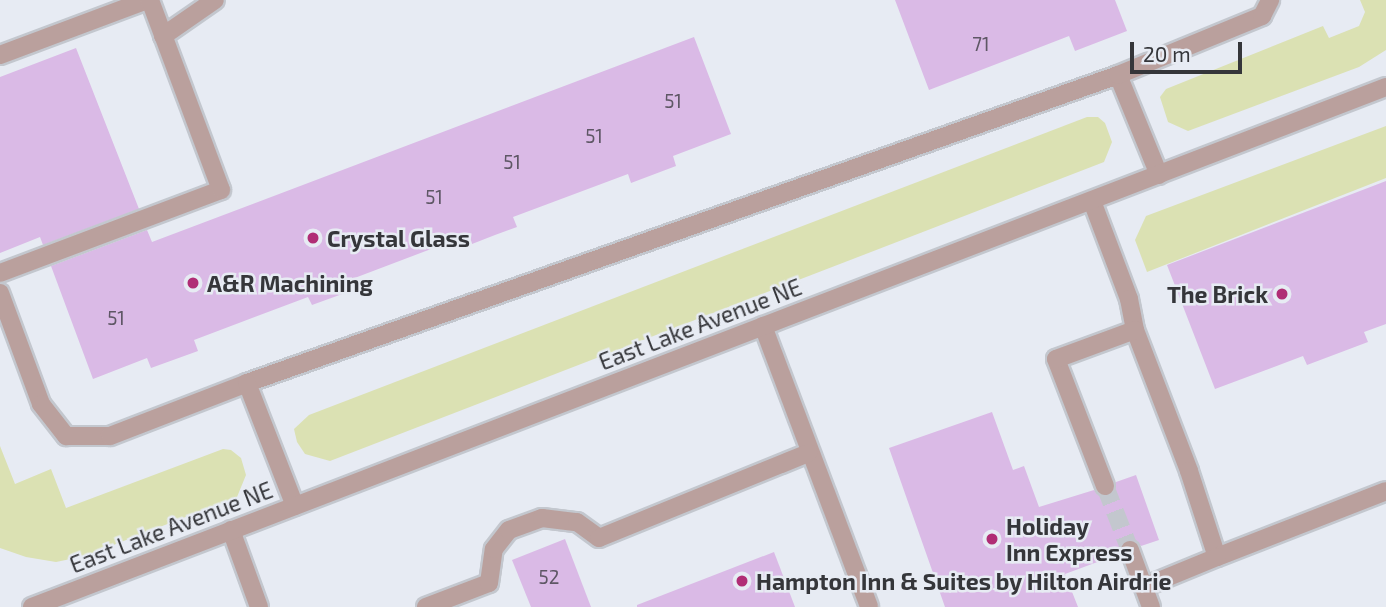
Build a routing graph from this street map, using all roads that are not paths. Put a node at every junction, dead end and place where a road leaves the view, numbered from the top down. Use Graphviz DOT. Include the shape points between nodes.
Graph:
graph roads {
  1 [pos="148,0"];
  2 [pos="215,0"];
  3 [pos="1270,0"];
  4 [pos="163,36"];
  5 [pos="0,55"];
  6 [pos="1118,75"];
  7 [pos="1386,87"];
  8 [pos="1158,175"];
  9 [pos="1092,201"];
  10 [pos="0,273"];
  11 [pos="0,293"];
  12 [pos="763,326"];
  13 [pos="1135,330"];
  14 [pos="247,383"];
  15 [pos="808,453"];
  16 [pos="1105,486"];
  17 [pos="1386,491"];
  18 [pos="295,506"];
  19 [pos="231,530"];
  20 [pos="1130,550"];
  21 [pos="1217,557"];
  22 [pos="1144,587"];
  23 [pos="32,607"];
  24 [pos="259,607"];
  25 [pos="426,607"];
  26 [pos="869,607"];
  27 [pos="1152,607"];
  1 -- 4 [label="street"];
  1 -- 5 [label="street"];
  2 -- 4 [label="street"];
  3 -- 6 [label="street" via="1262,16"];
  4 -- 10 [label="street" via="221,190"];
  6 -- 8 [label="street"];
  6 -- 14 [label="street"];
  7 -- 8 [label="street, East Lake Avenue NE"];
  8 -- 9 [label="street, East Lake Avenue NE"];
  9 -- 12 [label="street, East Lake Avenue NE"];
  9 -- 13 [label="street" via="1129,299"];
  11 -- 14 [label="street" via="41,404 66,436 110,436"];
  12 -- 15 [label="street"];
  12 -- 18 [label="street, East Lake Avenue NE"];
  13 -- 16 [label="street" via="1056,359"];
  13 -- 21 [label="street"];
  14 -- 18 [label="street"];
  15 -- 25 [label="street" via="598,538 577,522 542,518 509,530 494,549 489,583"];
  15 -- 26 [label="street"];
  17 -- 21 [label="street"];
  18 -- 19 [label="street, East Lake Avenue NE"];
  19 -- 23 [label="street, East Lake Avenue NE"];
  19 -- 24 [label="street"];
  20 -- 22 [label="street"];
  21 -- 22 [label="street"];
  22 -- 27 [label="street"];
}
